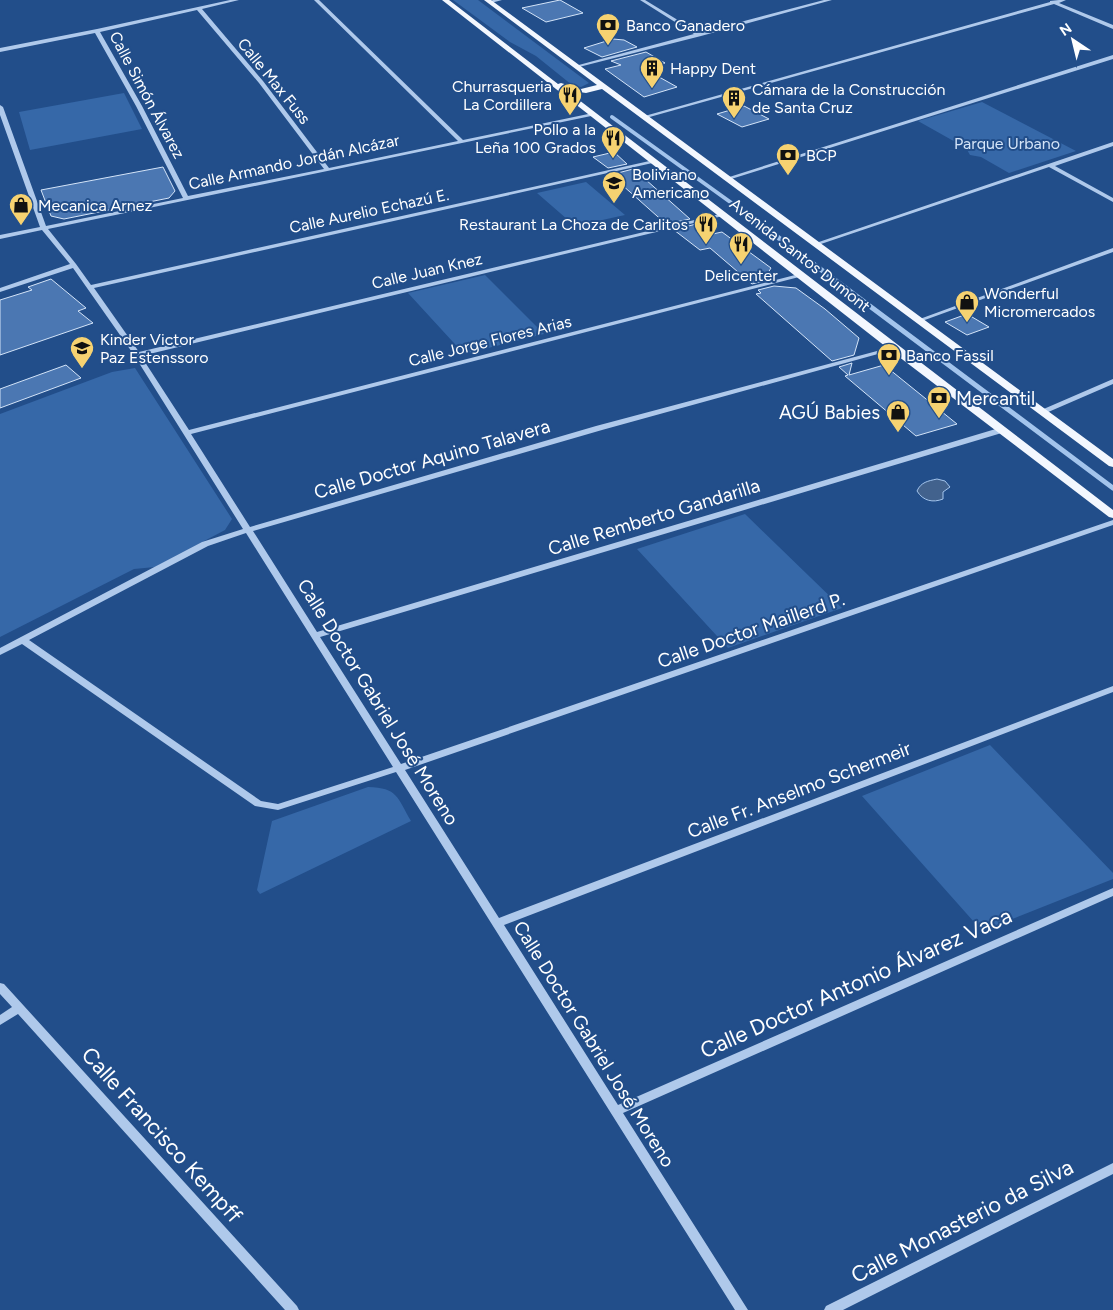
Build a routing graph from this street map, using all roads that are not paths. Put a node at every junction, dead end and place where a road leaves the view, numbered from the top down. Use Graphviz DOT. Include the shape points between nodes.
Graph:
graph roads {
  1 [pos="237,0"];
  2 [pos="316,0"];
  3 [pos="445,0"];
  4 [pos="500,0"];
  5 [pos="642,0"];
  6 [pos="799,0"];
  7 [pos="830,0"];
  8 [pos="1047,0"];
  9 [pos="1064,0"];
  10 [pos="489,1"];
  11 [pos="1054,3"];
  12 [pos="809,5"];
  13 [pos="199,9"];
  14 [pos="1113,27"];
  15 [pos="97,31"];
  16 [pos="699,35"];
  17 [pos="0,50"];
  18 [pos="1113,57"];
  19 [pos="577,67"];
  20 [pos="541,76"];
  21 [pos="601,86"];
  22 [pos="574,100"];
  23 [pos="0,107"];
  24 [pos="632,109"];
  25 [pos="593,115"];
  26 [pos="644,117"];
  27 [pos="9,136"];
  28 [pos="0,138"];
  29 [pos="461,141"];
  30 [pos="1113,144"];
  31 [pos="654,162"];
  32 [pos="1049,165"];
  33 [pos="327,169"];
  34 [pos="726,179"];
  35 [pos="186,198"];
  36 [pos="1113,200"];
  37 [pos="724,215"];
  38 [pos="44,228"];
  39 [pos="0,237"];
  40 [pos="816,244"];
  41 [pos="1113,250"];
  42 [pos="74,265"];
  43 [pos="800,275"];
  44 [pos="90,287"];
  45 [pos="0,290"];
  46 [pos="920,320"];
  47 [pos="894,348"];
  48 [pos="138,355"];
  49 [pos="1113,382"];
  50 [pos="1043,411"];
  51 [pos="1002,430"];
  52 [pos="187,433"];
  53 [pos="1113,464"];
  54 [pos="1113,515"];
  55 [pos="1113,522"];
  56 [pos="248,529"];
  57 [pos="315,636"];
  58 [pos="22,640"];
  59 [pos="0,652"];
  60 [pos="1113,689"];
  61 [pos="399,768"];
  62 [pos="1113,892"];
  63 [pos="497,924"];
  64 [pos="0,987"];
  65 [pos="19,1008"];
  66 [pos="0,1021"];
  67 [pos="616,1111"];
  68 [pos="1113,1168"];
  69 [pos="294,1310"];
  70 [pos="742,1310"];
  71 [pos="830,1310"];
  1 -- 13 [label="street"];
  2 -- 29 [label="street"];
  3 -- 20 [label="main road, Avenida Santos Dumont"];
  4 -- 10 [label="street"];
  5 -- 16 [label="street"];
  6 -- 12 [label="street"];
  7 -- 12 [label="street"];
  8 -- 11 [label="street"];
  9 -- 11 [label="street"];
  10 -- 19 [label="main road, Avenida Santos Dumont"];
  11 -- 14 [label="street"];
  11 -- 26 [label="street"];
  12 -- 16 [label="street"];
  13 -- 15 [label="street"];
  13 -- 33 [label="street, Calle Max Fuss" via="261,82"];
  15 -- 17 [label="street"];
  15 -- 35 [label="street, Calle Simón Álvarez"];
  16 -- 19 [label="street"];
  18 -- 34 [label="street"];
  19 -- 21 [label="main road, Avenida Santos Dumont"];
  20 -- 21 [label="main road" via="575,91 590,91"];
  20 -- 22 [label="main road, Avenida Santos Dumont"];
  21 -- 24 [label="main road, Avenida Santos Dumont"];
  22 -- 24 [label="main road" via="596,94"];
  22 -- 25 [label="main road, Avenida Santos Dumont"];
  23 -- 27 [label="street, Calle Doctor Gabriel José Moreno"];
  24 -- 26 [label="main road, Avenida Santos Dumont"];
  25 -- 29 [label="street, Calle Armando Jordán Alcázar"];
  25 -- 31 [label="main road, Avenida Santos Dumont"];
  26 -- 34 [label="main road, Avenida Santos Dumont"];
  27 -- 28 [label="street"];
  27 -- 38 [label="street, Calle Doctor Gabriel José Moreno"];
  29 -- 33 [label="street, Calle Armando Jordán Alcázar"];
  30 -- 32 [label="street"];
  31 -- 37 [label="main road, Avenida Santos Dumont"];
  31 -- 44 [label="street, Calle Aurelio Echazú E."];
  32 -- 36 [label="street"];
  32 -- 40 [label="street"];
  33 -- 35 [label="street, Calle Armando Jordán Alcázar"];
  34 -- 40 [label="main road, Avenida Santos Dumont"];
  35 -- 38 [label="street, Calle Armando Jordán Alcázar"];
  37 -- 43 [label="main road, Avenida Santos Dumont"];
  37 -- 48 [label="street, Calle Juan Knez"];
  38 -- 39 [label="street, Calle Armando Jordán Alcázar"];
  38 -- 42 [label="street, Calle Doctor Gabriel José Moreno"];
  40 -- 46 [label="main road, Avenida Santos Dumont"];
  41 -- 46 [label="street"];
  42 -- 44 [label="street, Calle Doctor Gabriel José Moreno"];
  42 -- 45 [label="street"];
  43 -- 47 [label="main road, Avenida Santos Dumont"];
  43 -- 52 [label="street, Calle Jorge Flores Arias"];
  44 -- 48 [label="street, Calle Doctor Gabriel José Moreno"];
  46 -- 50 [label="main road, Avenida Santos Dumont"];
  47 -- 51 [label="main road, Avenida Santos Dumont"];
  47 -- 56 [label="street, Calle Doctor Aquino Talavera" via="599,428"];
  48 -- 52 [label="street, Calle Doctor Gabriel José Moreno"];
  49 -- 50 [label="street"];
  50 -- 53 [label="main road, Avenida Santos Dumont"];
  51 -- 54 [label="main road, Avenida Santos Dumont"];
  51 -- 57 [label="street, Calle Remberto Gandarilla"];
  52 -- 56 [label="street, Calle Doctor Gabriel José Moreno"];
  55 -- 61 [label="street, Calle Doctor Maillerd P."];
  56 -- 57 [label="street, Calle Doctor Gabriel José Moreno"];
  56 -- 58 [label="street, Calle Doctor Aquino Talavera" via="205,544"];
  57 -- 61 [label="street, Calle Doctor Gabriel José Moreno"];
  58 -- 59 [label="street, Calle Doctor Aquino Talavera"];
  58 -- 61 [label="street, Calle Doctor Maillerd P." via="258,804 278,807"];
  60 -- 63 [label="street, Calle Fr. Anselmo Schermeir"];
  61 -- 63 [label="street, Calle Doctor Gabriel José Moreno"];
  62 -- 67 [label="street, Calle Doctor Antonio Álvarez Vaca"];
  63 -- 67 [label="street, Calle Doctor Gabriel José Moreno"];
  64 -- 65 [label="street, Calle Francisco Kempff"];
  65 -- 66 [label="street"];
  65 -- 69 [label="street, Calle Francisco Kempff"];
  67 -- 70 [label="street, Calle Doctor Gabriel José Moreno"];
  68 -- 71 [label="street, Calle Monasterio da Silva"];
}
